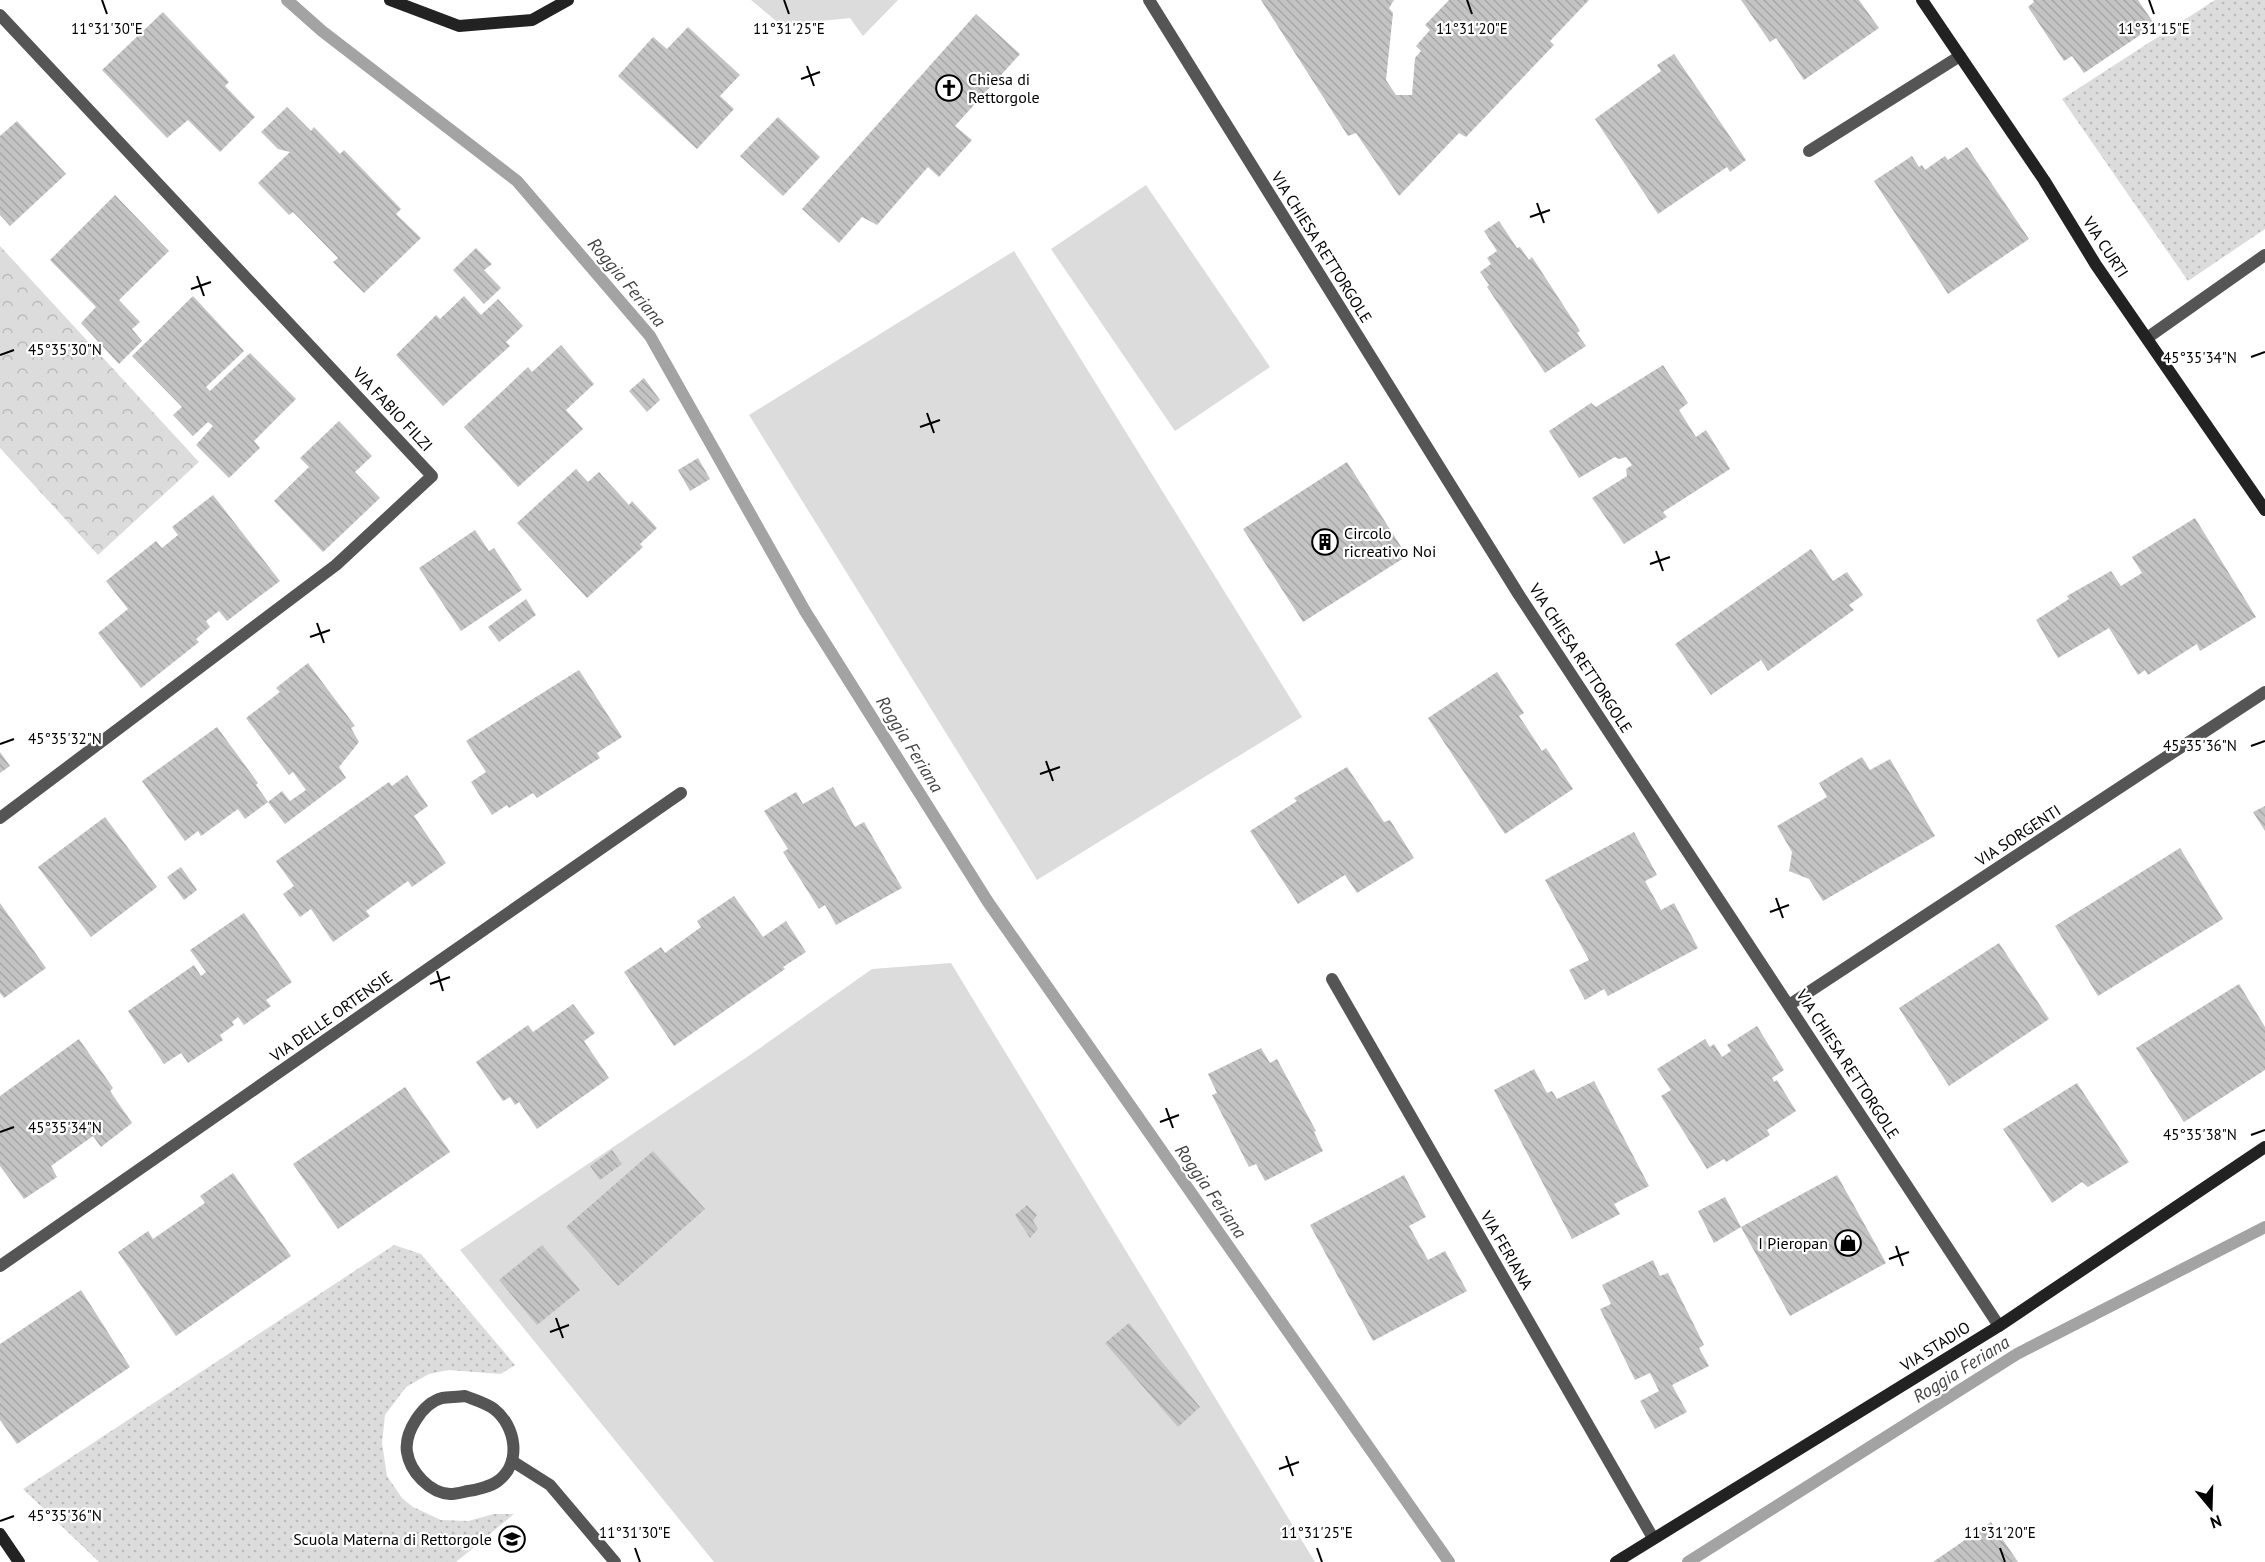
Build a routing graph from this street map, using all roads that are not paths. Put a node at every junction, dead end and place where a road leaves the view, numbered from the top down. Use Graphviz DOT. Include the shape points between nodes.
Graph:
graph roads {
  1 [pos="390,0"];
  2 [pos="568,0"];
  3 [pos="1149,0"];
  4 [pos="1922,0"];
  5 [pos="0,15"];
  6 [pos="1960,56"];
  7 [pos="1809,152"];
  8 [pos="2265,255"];
  9 [pos="2147,338"];
  10 [pos="2265,510"];
  11 [pos="2265,692"];
  12 [pos="681,793"];
  13 [pos="0,818"];
  14 [pos="1332,980"];
  15 [pos="1789,1005"];
  16 [pos="2265,1147"];
  17 [pos="0,1266"];
  18 [pos="1998,1326"];
  19 [pos="512,1461"];
  20 [pos="0,1534"];
  21 [pos="1653,1538"];
  22 [pos="19,1562"];
  23 [pos="615,1562"];
  24 [pos="1616,1562"];
  1 -- 2 [label="street" via="459,26 532,20"];
  3 -- 15 [label="street, VIA CHIESA RETTORGOLE" via="1519,595"];
  4 -- 6 [label="street, VIA CURTI"];
  5 -- 13 [label="street, VIA FABIO FILZI" via="432,476 336,565"];
  6 -- 7 [label="street"];
  6 -- 9 [label="street, VIA CURTI"];
  8 -- 9 [label="street"];
  9 -- 10 [label="street, VIA CURTI"];
  11 -- 15 [label="street, VIA SORGENTI"];
  12 -- 17 [label="street, VIA DELLE ORTENSIE"];
  14 -- 21 [label="street, VIA FERIANA"];
  15 -- 18 [label="street, VIA CHIESA RETTORGOLE"];
  16 -- 18 [label="street, VIA STADIO"];
  18 -- 21 [label="street, VIA STADIO"];
  19 -- 19 [label="street" via="499,1481 449,1494 427,1486 412,1468 406,1452 420,1413 440,1399 465,1396 495,1409 506,1420 514,1438"];
  19 -- 23 [label="street" via="550,1485"];
  20 -- 22 [label="street"];
  21 -- 24 [label="street, VIA STADIO"];
}
